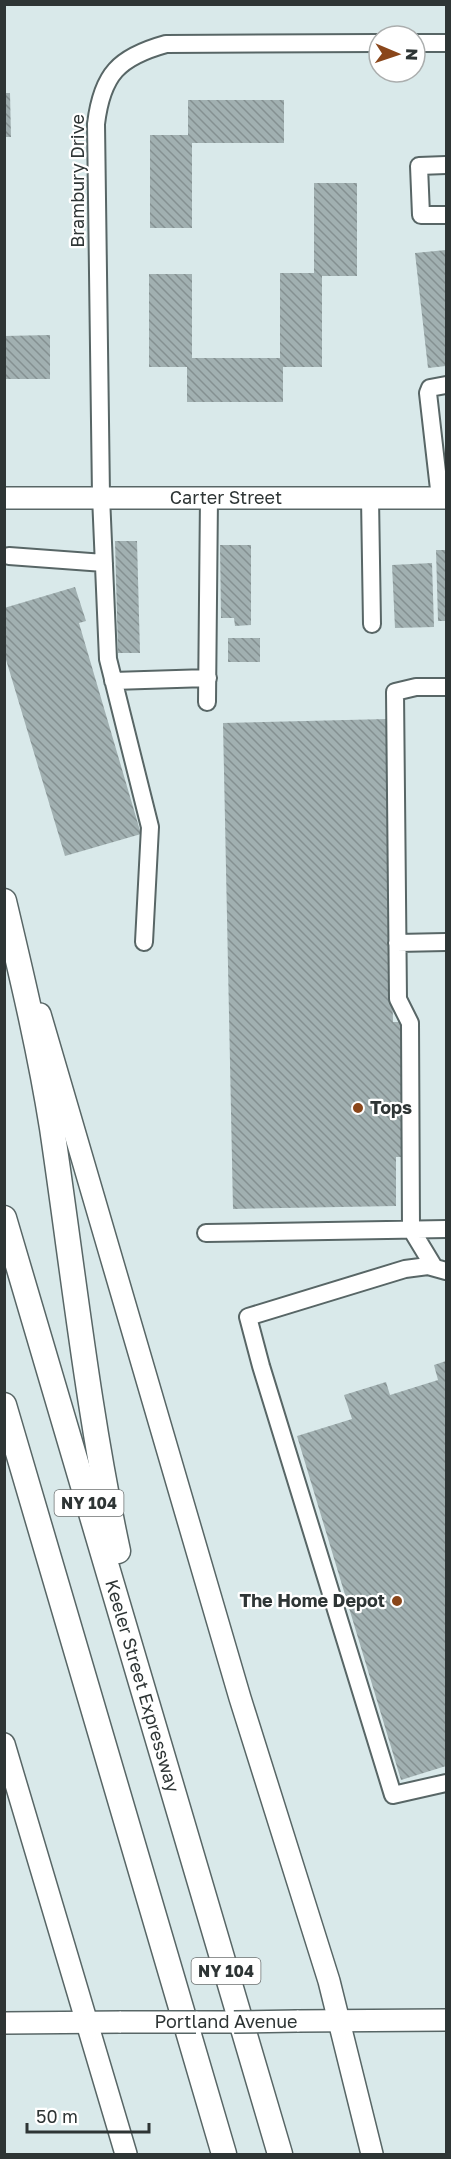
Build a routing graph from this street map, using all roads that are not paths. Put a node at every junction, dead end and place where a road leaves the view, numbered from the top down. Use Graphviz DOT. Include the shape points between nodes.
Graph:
graph roads {
  1 [pos="367,43"];
  2 [pos="427,43"];
  3 [pos="447,43"];
  4 [pos="447,165"];
  5 [pos="447,215"];
  6 [pos="447,385"];
  7 [pos="101,496"];
  8 [pos="209,497"];
  9 [pos="4,498"];
  10 [pos="370,498"];
  11 [pos="443,498"];
  12 [pos="9,556"];
  13 [pos="104,563"];
  14 [pos="372,624"];
  15 [pos="208,678"];
  16 [pos="113,681"];
  17 [pos="447,687"];
  18 [pos="207,702"];
  19 [pos="4,892"];
  20 [pos="4,901"];
  21 [pos="144,942"];
  22 [pos="447,942"];
  23 [pos="398,943"];
  24 [pos="4,1218"];
  25 [pos="411,1229"];
  26 [pos="447,1229"];
  27 [pos="206,1233"];
  28 [pos="440,1269"];
  29 [pos="4,1405"];
  30 [pos="4,1431"];
  31 [pos="66,1614"];
  32 [pos="4,1744"];
  33 [pos="447,1783"];
  34 [pos="173,1787"];
  35 [pos="447,2020"];
  36 [pos="339,2021"];
  37 [pos="86,2023"];
  38 [pos="4,2024"];
  39 [pos="126,2154"];
  40 [pos="224,2154"];
  41 [pos="280,2154"];
  42 [pos="372,2154"];
  1 -- 7 [label="street, Brambury Drive" via="166,44 130,57 107,81 96,124"];
  2 -- 3 [label="street"];
  4 -- 5 [label="street" via="419,166 421,215"];
  6 -- 11 [label="street" via="434,386 429,393"];
  7 -- 8 [label="main road, Carter Street"];
  7 -- 9 [label="main road, Carter Street"];
  7 -- 13 [label="street, Brambury Drive"];
  8 -- 10 [label="main road, Carter Street"];
  8 -- 15 [label="street"];
  10 -- 11 [label="main road, Carter Street"];
  10 -- 14 [label="street"];
  12 -- 13 [label="street"];
  13 -- 16 [label="street, Brambury Drive" via="108,659"];
  15 -- 16 [label="street"];
  15 -- 18 [label="street"];
  16 -- 21 [label="street, Brambury Drive" via="150,827"];
  17 -- 23 [label="street" via="395,692"];
  19 -- 36 [label="main road" via="240,1698"];
  20 -- 34 [label="highway" via="46,1096 107,1501"];
  22 -- 23 [label="street"];
  23 -- 25 [label="street" via="398,999 410,1023"];
  24 -- 34 [label="highway, Keeler Street Expressway / NY 104"];
  25 -- 26 [label="street"];
  25 -- 27 [label="street"];
  25 -- 28 [label="street"];
  28 -- 33 [label="street" via="405,1269 248,1317 393,1795"];
  29 -- 31 [label="highway, NY 104"];
  30 -- 31 [label="highway"];
  31 -- 40 [label="highway, NY 104"];
  32 -- 37 [label="main road"];
  34 -- 41 [label="highway, Keeler Street Expressway / NY 104"];
  35 -- 36 [label="main road, Portland Avenue"];
  36 -- 37 [label="main road, Portland Avenue, bridge"];
  36 -- 42 [label="main road"];
  37 -- 38 [label="main road, Portland Avenue"];
  37 -- 39 [label="main road"];
}
